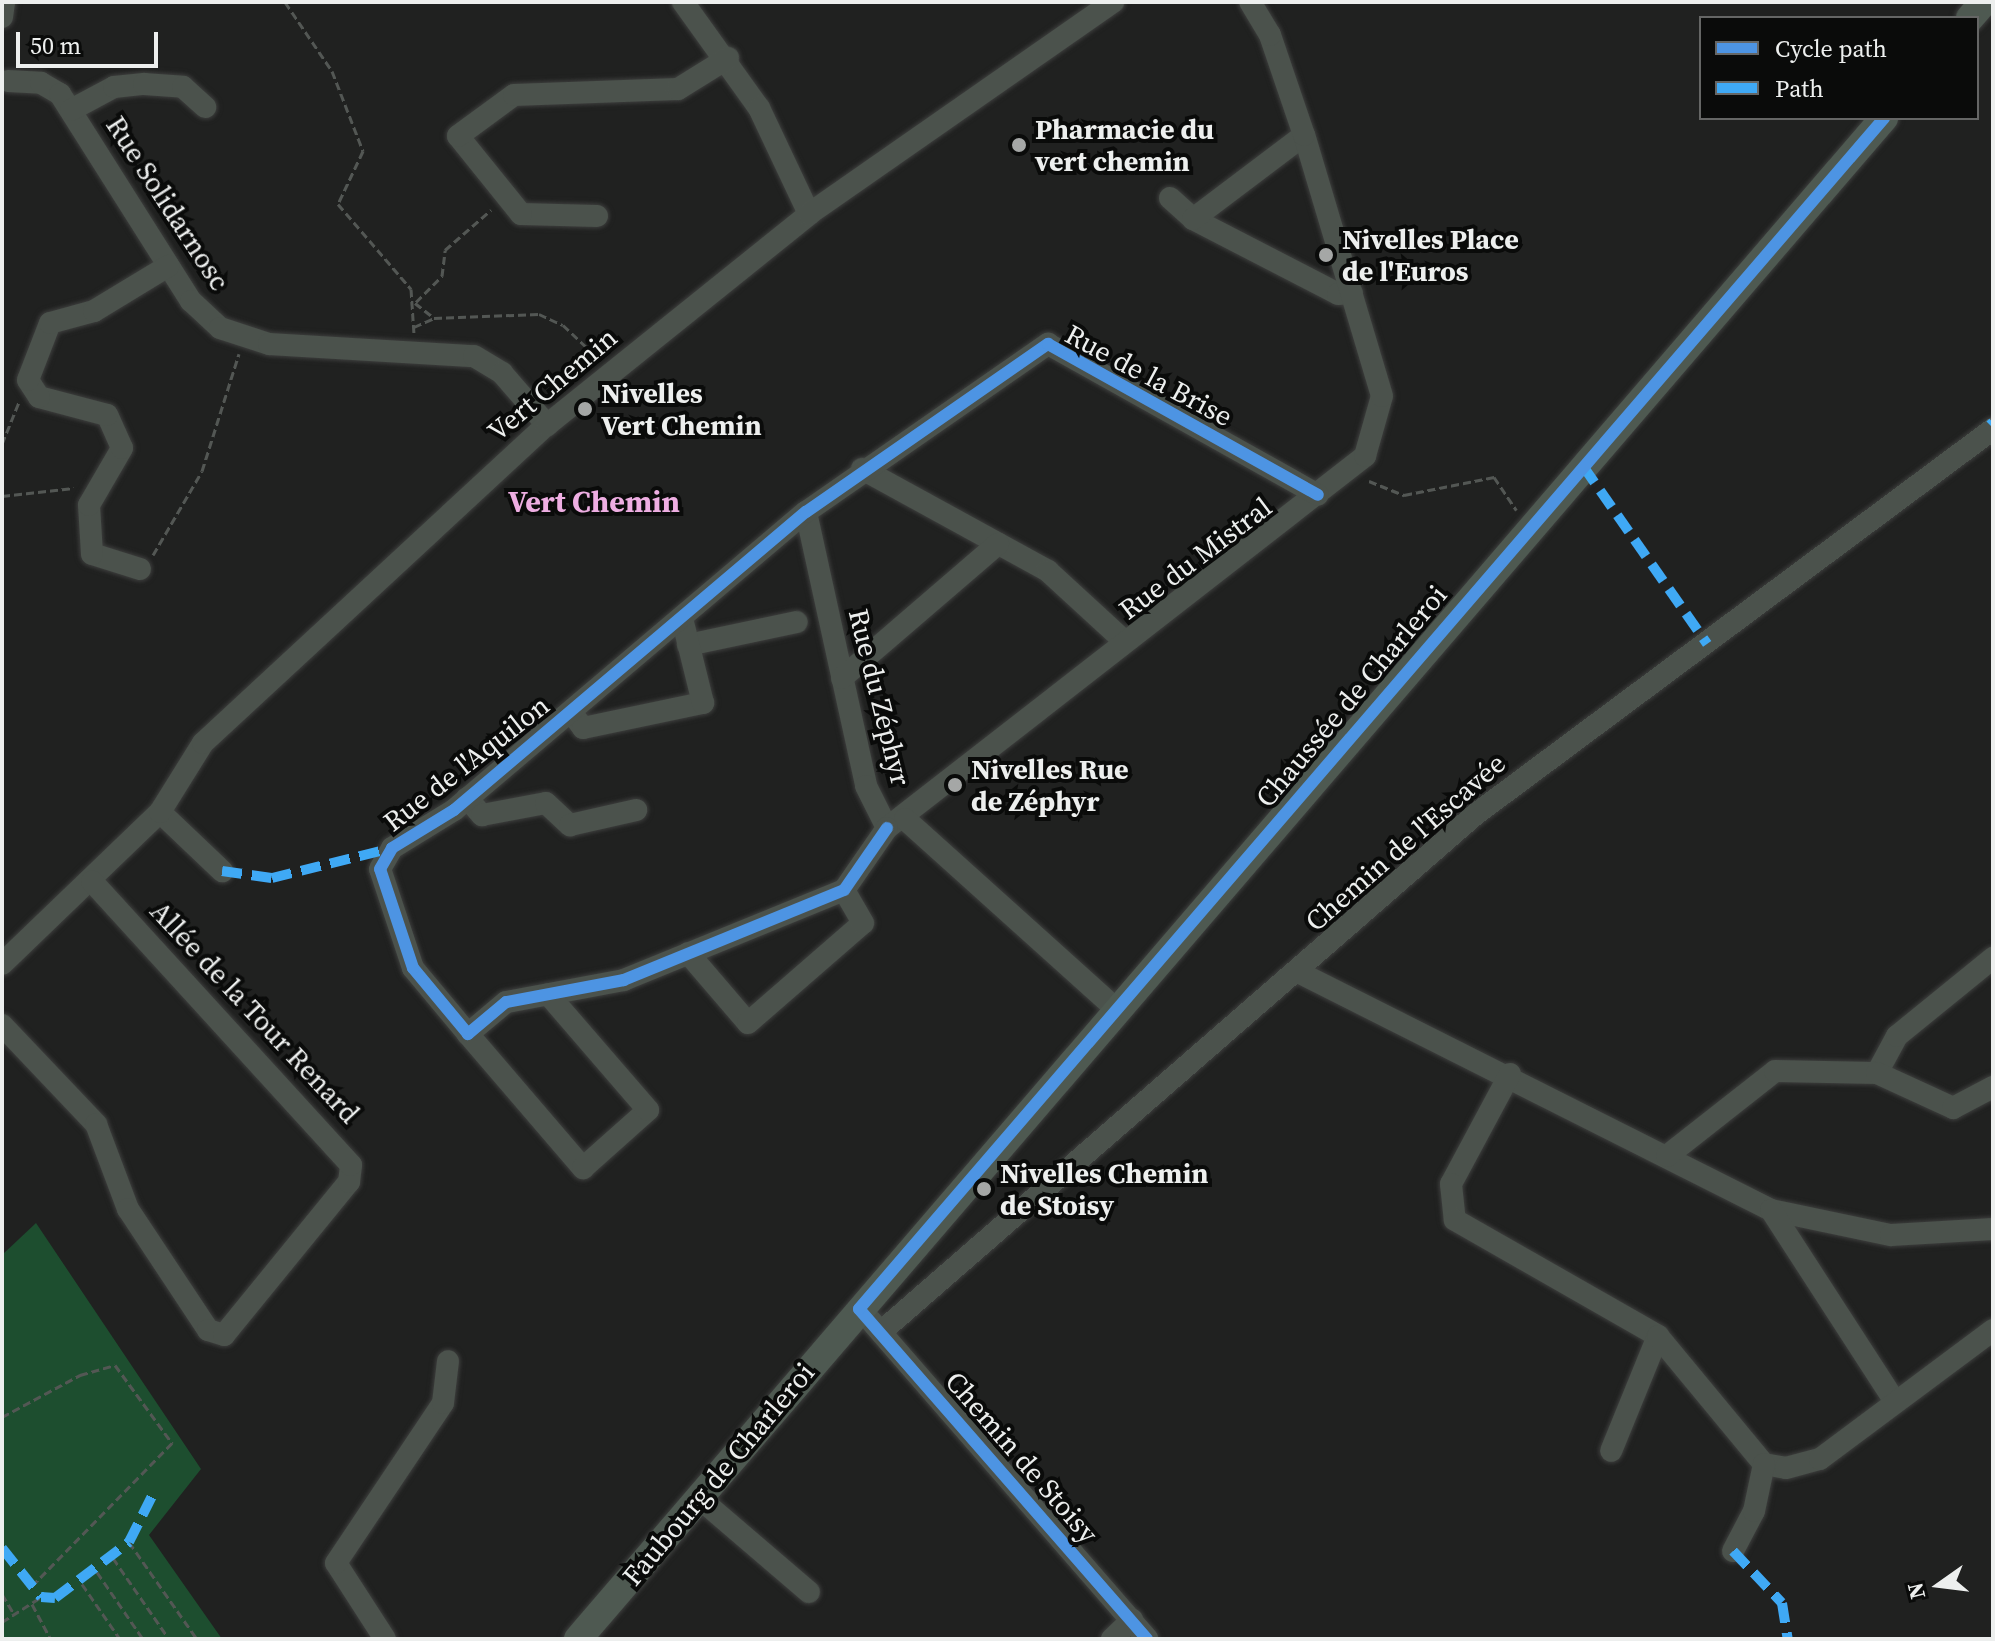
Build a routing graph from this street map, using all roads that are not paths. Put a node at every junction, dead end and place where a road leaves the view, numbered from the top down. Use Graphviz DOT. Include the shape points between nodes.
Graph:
graph roads {
  1 [pos="4,2"];
  2 [pos="683,2"];
  3 [pos="1113,2"];
  4 [pos="1250,2"];
  5 [pos="2,17"];
  6 [pos="728,58"];
  7 [pos="4,82"];
  8 [pos="205,107"];
  9 [pos="71,110"];
  10 [pos="1882,120"];
  11 [pos="1304,135"];
  12 [pos="1170,198"];
  13 [pos="809,214"];
  14 [pos="597,216"];
  15 [pos="1193,219"];
  16 [pos="168,266"];
  17 [pos="1352,293"];
  18 [pos="547,425"];
  19 [pos="1991,427"];
  20 [pos="862,469"];
  21 [pos="1318,495"];
  22 [pos="806,512"];
  23 [pos="998,544"];
  24 [pos="140,569"];
  25 [pos="682,618"];
  26 [pos="797,622"];
  27 [pos="1124,641"];
  28 [pos="688,645"];
  29 [pos="842,678"];
  30 [pos="571,712"];
  31 [pos="467,798"];
  32 [pos="636,810"];
  33 [pos="160,812"];
  34 [pos="896,824"];
  35 [pos="222,871"];
  36 [pos="92,881"];
  37 [pos="844,890"];
  38 [pos="688,953"];
  39 [pos="1993,958"];
  40 [pos="2,964"];
  41 [pos="1300,973"];
  42 [pos="548,994"];
  43 [pos="1118,1011"];
  44 [pos="2,1025"];
  45 [pos="468,1034"];
  46 [pos="1877,1073"];
  47 [pos="1510,1074"];
  48 [pos="1993,1087"];
  49 [pos="1667,1156"];
  50 [pos="1771,1210"];
  51 [pos="1993,1229"];
  52 [pos="859,1309"];
  53 [pos="1993,1330"];
  54 [pos="882,1331"];
  55 [pos="1658,1336"];
  56 [pos="448,1361"];
  57 [pos="1895,1402"];
  58 [pos="1611,1451"];
  59 [pos="1764,1464"];
  60 [pos="698,1497"];
  61 [pos="1733,1551"];
  62 [pos="809,1592"];
  63 [pos="1132,1620"];
  64 [pos="587,1636"];
  65 [pos="385,1639"];
  66 [pos="1112,1639"];
  67 [pos="1147,1639"];
  1 -- 5 [label="street"];
  2 -- 6 [label="street"];
  3 -- 13 [label="street, Vert Chemin"];
  4 -- 11 [label="street, Rue du Mistral" via="1270,35"];
  6 -- 13 [label="street"];
  6 -- 14 [label="street" via="678,89 514,95 458,136 521,214"];
  7 -- 9 [label="street, Rue Solidarnosc" via="41,83"];
  8 -- 9 [label="street" via="183,87 144,84 114,87"];
  9 -- 16 [label="street, Rue Solidarnosc"];
  10 -- 43 [label="main road, Chaussée de Charleroi" via="1529,525"];
  11 -- 15 [label="street"];
  11 -- 17 [label="street, Rue du Mistral"];
  12 -- 15 [label="street"];
  13 -- 18 [label="street, Vert Chemin"];
  15 -- 17 [label="street" via="1338,294"];
  16 -- 18 [label="street, Rue Solidarnosc" via="201,311 244,339 413,350 483,361"];
  16 -- 24 [label="street" via="94,311 50,323 28,380 39,397 107,415 122,448 89,505 92,554"];
  17 -- 21 [label="street, Rue du Mistral" via="1382,396 1365,456"];
  18 -- 33 [label="street, Vert Chemin" via="203,743"];
  19 -- 41 [label="street, Chemin de l'Escavée" via="1476,814"];
  20 -- 21 [label="street, Rue de la Brise" via="1048,344"];
  20 -- 22 [label="street, Rue de la Brise"];
  20 -- 23 [label="street"];
  21 -- 27 [label="street, Rue du Mistral"];
  22 -- 25 [label="street, Rue de l'Aquilon"];
  22 -- 29 [label="street, Rue du Zéphyr"];
  23 -- 27 [label="street" via="1048,571"];
  23 -- 29 [label="street"];
  25 -- 28 [label="street"];
  25 -- 30 [label="street, Rue de l'Aquilon"];
  26 -- 28 [label="street"];
  27 -- 34 [label="street, Rue du Mistral"];
  28 -- 30 [label="street" via="703,703 583,728"];
  29 -- 34 [label="street, Rue du Zéphyr" via="866,786"];
  30 -- 31 [label="street, Rue de l'Aquilon"];
  31 -- 32 [label="street" via="482,815 546,803 570,825"];
  31 -- 45 [label="street, Rue de l'Aquilon" via="392,848 380,869 413,968"];
  33 -- 35 [label="street"];
  33 -- 36 [label="street, Vert Chemin"];
  34 -- 37 [label="street"];
  34 -- 43 [label="street, Rue du Zéphyr"];
  36 -- 40 [label="street, Vert Chemin"];
  36 -- 44 [label="street, Allée de la Tour Renard" via="351,1165 349,1182 224,1335 208,1330 128,1209 96,1124"];
  37 -- 38 [label="street"];
  37 -- 38 [label="street" via="863,923 748,1023"];
  38 -- 42 [label="street" via="624,980"];
  39 -- 46 [label="street" via="1897,1036"];
  41 -- 47 [label="street"];
  41 -- 54 [label="street, Chemin de l'Escavée"];
  42 -- 45 [label="street" via="506,1002"];
  42 -- 45 [label="street, Rue de l'Aquilon" via="648,1110 583,1168"];
  43 -- 52 [label="main road, Chaussée de Charleroi"];
  46 -- 48 [label="street" via="1953,1108"];
  46 -- 49 [label="street" via="1775,1071"];
  47 -- 49 [label="street"];
  47 -- 55 [label="street" via="1451,1184 1455,1220"];
  49 -- 50 [label="street"];
  50 -- 51 [label="street" via="1891,1235"];
  50 -- 57 [label="street"];
  52 -- 54 [label="street, Chemin de Stoisy"];
  52 -- 60 [label="main road, Faubourg de Charleroi"];
  53 -- 57 [label="street"];
  54 -- 63 [label="street, Chemin de Stoisy"];
  55 -- 58 [label="street"];
  55 -- 59 [label="street"];
  56 -- 65 [label="street" via="443,1403 336,1563 348,1593"];
  57 -- 59 [label="street" via="1820,1459 1786,1468"];
  59 -- 61 [label="street" via="1754,1511"];
  60 -- 62 [label="street"];
  60 -- 64 [label="main road, Faubourg de Charleroi"];
  63 -- 66 [label="street"];
  63 -- 67 [label="street, Chemin de Stoisy"];
}
